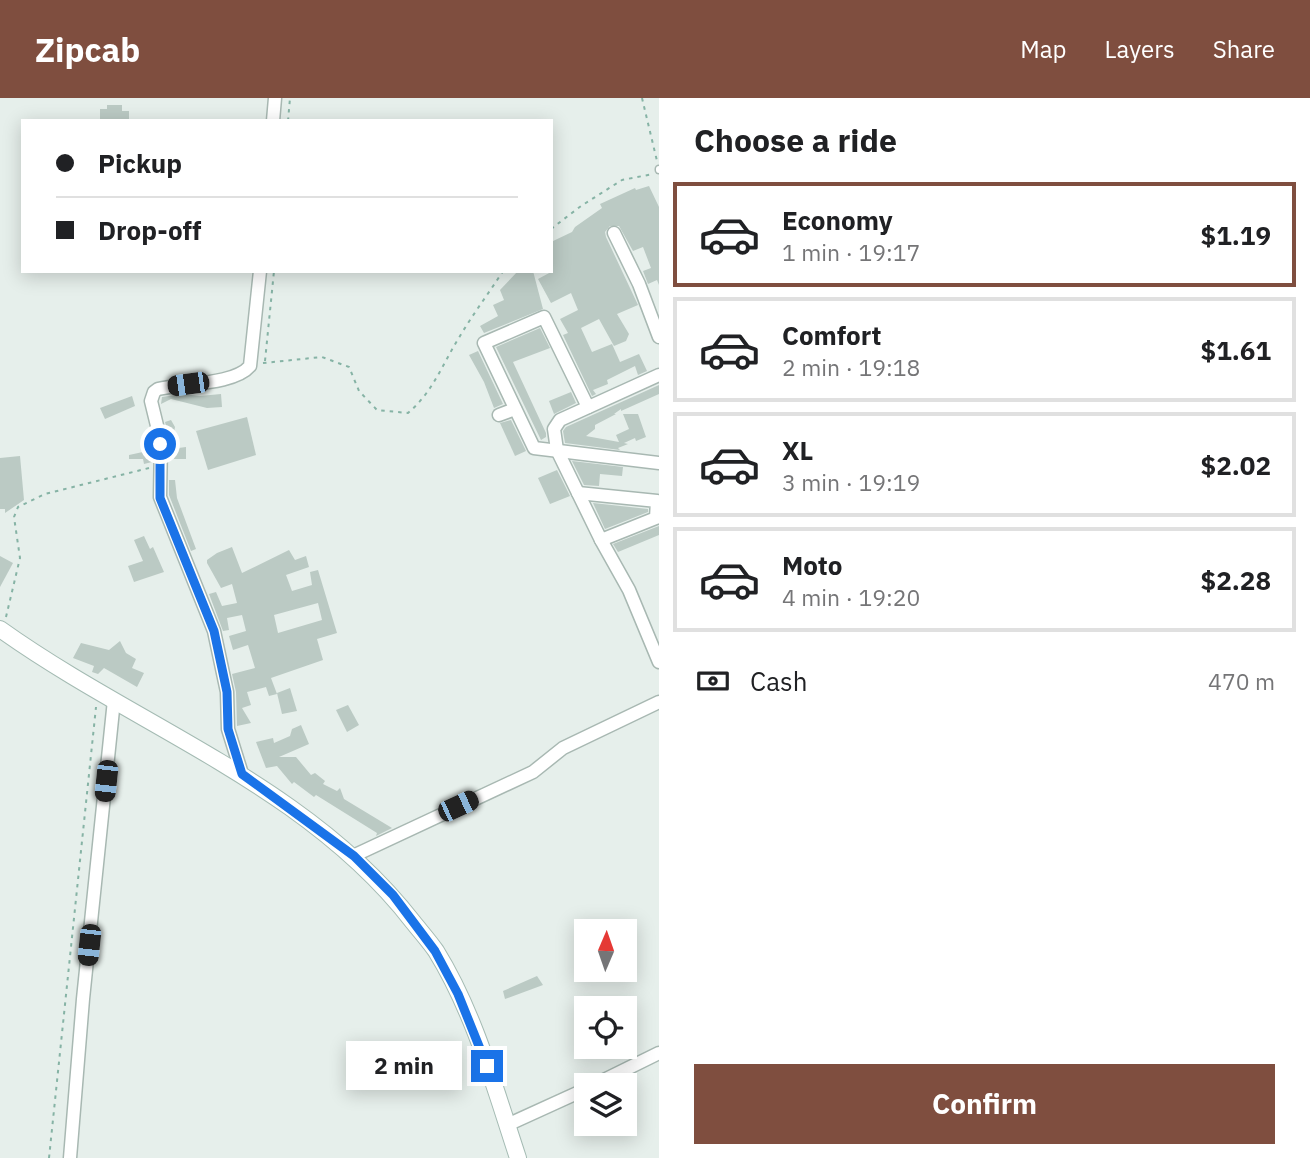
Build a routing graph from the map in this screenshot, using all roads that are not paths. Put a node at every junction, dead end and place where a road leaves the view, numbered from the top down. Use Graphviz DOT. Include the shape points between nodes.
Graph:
graph roads {
  1 [pos="275,98"];
  2 [pos="273,119"];
  3 [pos="614,233"];
  4 [pos="260,273"];
  5 [pos="659,337"];
  6 [pos="659,374"];
  7 [pos="588,407"];
  8 [pos="514,409"];
  9 [pos="499,415"];
  10 [pos="557,450"];
  11 [pos="659,463"];
  12 [pos="578,493"];
  13 [pos="601,540"];
  14 [pos="1,630"];
  15 [pos="659,662"];
  16 [pos="114,700"];
  17 [pos="659,702"];
  18 [pos="242,774"];
  19 [pos="354,856"];
  20 [pos="659,1053"];
  21 [pos="618,1073"];
  22 [pos="574,1094"];
  23 [pos="507,1125"];
  24 [pos="69,1158"];
  25 [pos="518,1158"];
  1 -- 2 [label="street"];
  3 -- 5 [label="street"];
  4 -- 18 [label="street" via="250,366 245,372 165,387 154,391 151,401 160,442 160,498 214,631 227,692 228,729"];
  6 -- 7 [label="street"];
  7 -- 8 [label="street" via="541,317 484,343"];
  7 -- 10 [label="street" via="558,422 554,429"];
  8 -- 9 [label="street"];
  8 -- 10 [label="street" via="525,421 534,448"];
  10 -- 11 [label="street"];
  10 -- 12 [label="street"];
  12 -- 13 [label="street"];
  12 -- 13 [label="street" via="657,501 656,518"];
  13 -- 15 [label="street" via="629,590"];
  14 -- 16 [label="street"];
  16 -- 18 [label="street"];
  16 -- 24 [label="street"];
  17 -- 19 [label="street" via="563,748 533,772"];
  18 -- 19 [label="street"];
  19 -- 23 [label="street" via="393,895 435,951 463,1006"];
  20 -- 21 [label="street"];
  22 -- 23 [label="street"];
  23 -- 25 [label="street"];
}
